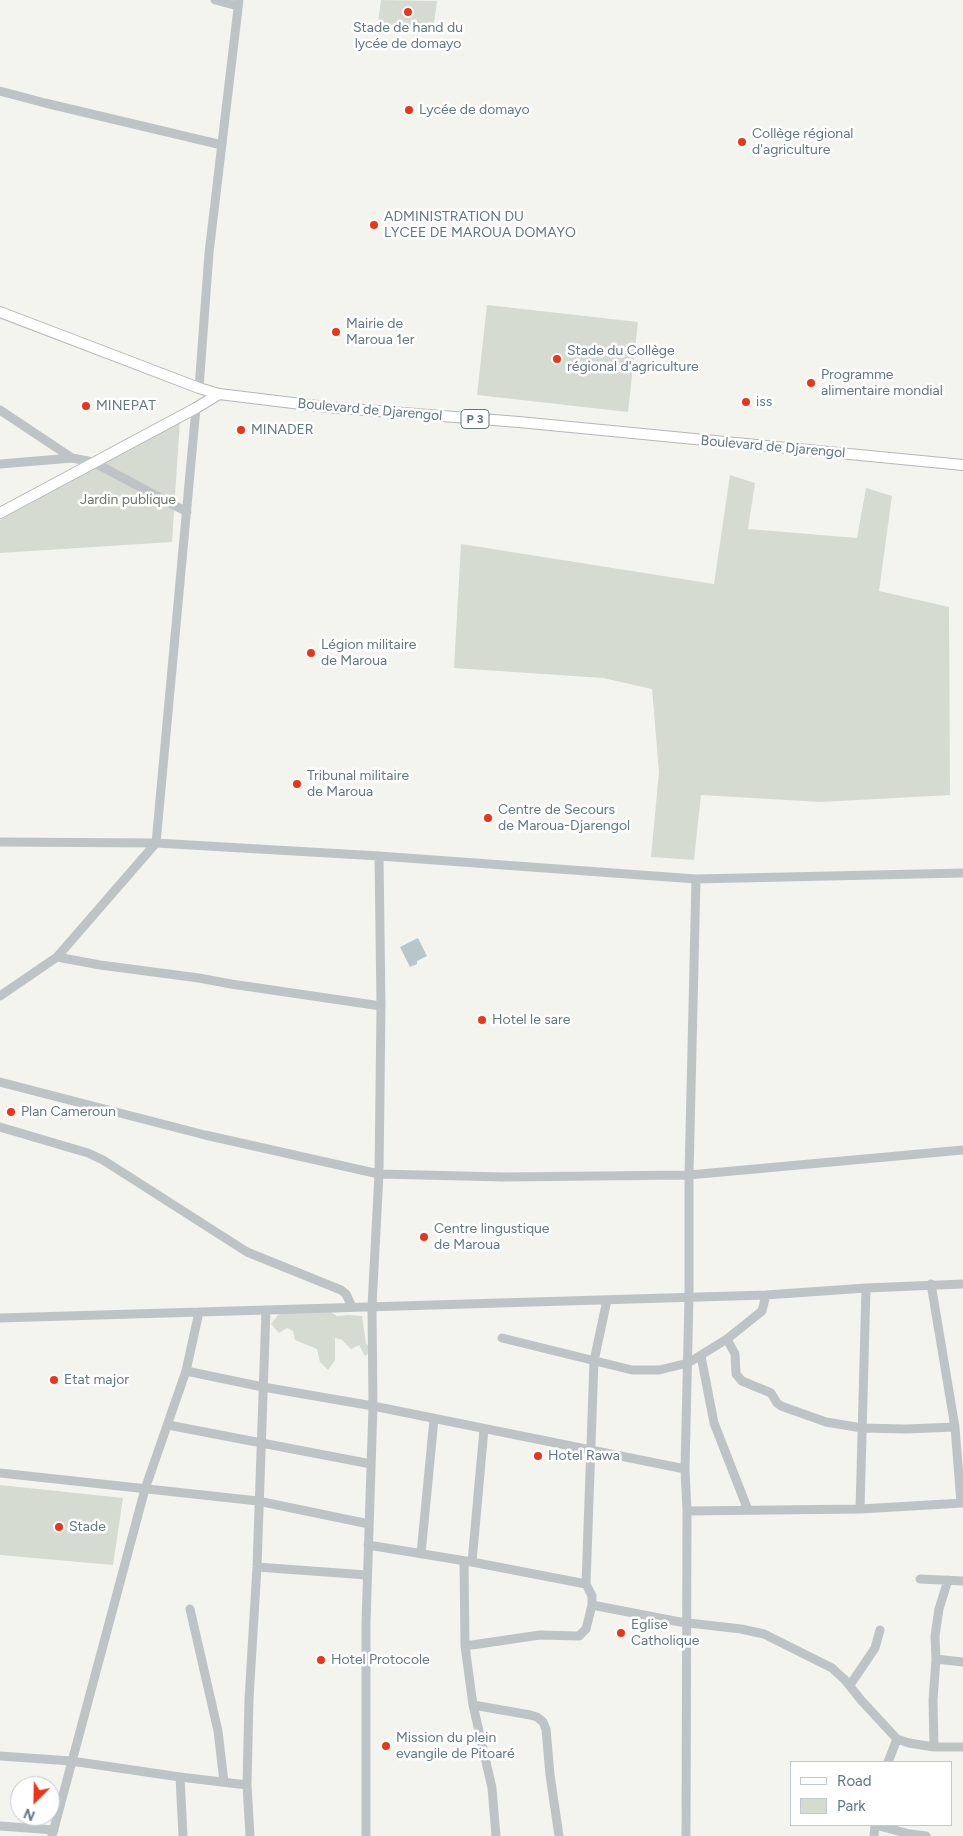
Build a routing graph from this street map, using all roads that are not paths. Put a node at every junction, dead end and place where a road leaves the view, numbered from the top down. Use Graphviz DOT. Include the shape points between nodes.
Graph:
graph roads {
  1 [pos="215,0"];
  2 [pos="238,3"];
  3 [pos="0,91"];
  4 [pos="222,145"];
  5 [pos="0,312"];
  6 [pos="199,388"];
  7 [pos="219,394"];
  8 [pos="196,408"];
  9 [pos="0,410"];
  10 [pos="72,458"];
  11 [pos="93,462"];
  12 [pos="0,464"];
  13 [pos="963,465"];
  14 [pos="187,512"];
  15 [pos="0,513"];
  16 [pos="0,842"];
  17 [pos="156,843"];
  18 [pos="380,856"];
  19 [pos="963,873"];
  20 [pos="696,879"];
  21 [pos="57,957"];
  22 [pos="0,996"];
  23 [pos="381,1006"];
  24 [pos="0,1082"];
  25 [pos="0,1127"];
  26 [pos="963,1150"];
  27 [pos="379,1174"];
  28 [pos="689,1175"];
  29 [pos="931,1284"];
  30 [pos="963,1284"];
  31 [pos="866,1288"];
  32 [pos="766,1295"];
  33 [pos="690,1297"];
  34 [pos="607,1300"];
  35 [pos="372,1306"];
  36 [pos="352,1307"];
  37 [pos="266,1310"];
  38 [pos="198,1312"];
  39 [pos="0,1318"];
  40 [pos="502,1338"];
  41 [pos="727,1339"];
  42 [pos="701,1356"];
  43 [pos="594,1361"];
  44 [pos="688,1363"];
  45 [pos="186,1371"];
  46 [pos="263,1387"];
  47 [pos="373,1406"];
  48 [pos="434,1419"];
  49 [pos="168,1425"];
  50 [pos="955,1427"];
  51 [pos="862,1428"];
  52 [pos="484,1429"];
  53 [pos="262,1443"];
  54 [pos="591,1450"];
  55 [pos="371,1464"];
  56 [pos="685,1469"];
  57 [pos="0,1473"];
  58 [pos="145,1489"];
  59 [pos="258,1501"];
  60 [pos="962,1503"];
  61 [pos="860,1509"];
  62 [pos="748,1510"];
  63 [pos="687,1511"];
  64 [pos="369,1524"];
  65 [pos="368,1545"];
  66 [pos="421,1554"];
  67 [pos="468,1562"];
  68 [pos="256,1566"];
  69 [pos="367,1575"];
  70 [pos="920,1579"];
  71 [pos="948,1580"];
  72 [pos="963,1581"];
  73 [pos="586,1584"];
  74 [pos="592,1605"];
  75 [pos="190,1609"];
  76 [pos="686,1623"];
  77 [pos="880,1630"];
  78 [pos="464,1646"];
  79 [pos="936,1659"];
  80 [pos="963,1662"];
  81 [pos="850,1685"];
  82 [pos="473,1705"];
  83 [pos="897,1739"];
  84 [pos="963,1746"];
  85 [pos="934,1747"];
  86 [pos="0,1756"];
  87 [pos="71,1761"];
  88 [pos="888,1761"];
  89 [pos="180,1778"];
  90 [pos="224,1782"];
  91 [pos="247,1785"];
  92 [pos="0,1826"];
  93 [pos="879,1826"];
  94 [pos="53,1833"];
  95 [pos="183,1836"];
  96 [pos="250,1836"];
  97 [pos="366,1836"];
  98 [pos="496,1836"];
  99 [pos="560,1836"];
  100 [pos="686,1836"];
  101 [pos="926,1836"];
  1 -- 2 [label="street"];
  2 -- 4 [label="street"];
  3 -- 4 [label="street"];
  4 -- 6 [label="street" via="209,253"];
  5 -- 6 [label="main road, Boulevard de Djarengol / P 3"];
  6 -- 7 [label="main road, Boulevard de Djarengol / P 3"];
  7 -- 8 [label="main road"];
  7 -- 13 [label="main road, Boulevard de Djarengol / P 3" via="326,407"];
  8 -- 11 [label="main road"];
  8 -- 14 [label="street"];
  9 -- 10 [label="street"];
  10 -- 11 [label="street"];
  10 -- 12 [label="street"];
  11 -- 14 [label="street"];
  11 -- 15 [label="main road"];
  14 -- 17 [label="street"];
  16 -- 17 [label="street"];
  17 -- 18 [label="street"];
  17 -- 21 [label="street"];
  18 -- 20 [label="street"];
  18 -- 23 [label="street"];
  19 -- 20 [label="street"];
  20 -- 28 [label="street"];
  21 -- 22 [label="street"];
  21 -- 23 [label="street"];
  23 -- 27 [label="street"];
  24 -- 27 [label="street" via="204,1135"];
  25 -- 36 [label="street" via="103,1160 247,1252 341,1290"];
  26 -- 28 [label="street"];
  27 -- 28 [label="street" via="504,1177"];
  27 -- 35 [label="street"];
  28 -- 33 [label="street"];
  29 -- 30 [label="street"];
  29 -- 31 [label="street"];
  29 -- 50 [label="street"];
  31 -- 32 [label="street"];
  31 -- 51 [label="street"];
  32 -- 33 [label="street"];
  32 -- 41 [label="street" via="762,1311"];
  33 -- 34 [label="street"];
  33 -- 44 [label="street"];
  34 -- 35 [label="street"];
  34 -- 43 [label="street"];
  35 -- 36 [label="street"];
  35 -- 47 [label="street"];
  36 -- 37 [label="street"];
  37 -- 38 [label="street"];
  37 -- 46 [label="street"];
  38 -- 39 [label="street"];
  38 -- 45 [label="street"];
  40 -- 43 [label="street"];
  41 -- 42 [label="street"];
  41 -- 51 [label="street" via="735,1354 736,1374 742,1381 768,1390 781,1406 826,1422"];
  42 -- 44 [label="street"];
  42 -- 62 [label="street" via="714,1423"];
  43 -- 44 [label="street" via="632,1370 659,1370"];
  43 -- 54 [label="street"];
  44 -- 56 [label="street"];
  45 -- 46 [label="street"];
  45 -- 49 [label="street"];
  46 -- 47 [label="street"];
  46 -- 53 [label="street"];
  47 -- 48 [label="street"];
  47 -- 55 [label="street"];
  48 -- 52 [label="street"];
  48 -- 66 [label="street"];
  49 -- 53 [label="street"];
  49 -- 58 [label="street"];
  50 -- 51 [label="street"];
  50 -- 60 [label="street"];
  51 -- 61 [label="street"];
  52 -- 54 [label="street"];
  52 -- 67 [label="street"];
  53 -- 55 [label="street"];
  53 -- 59 [label="street"];
  54 -- 56 [label="street"];
  54 -- 73 [label="street"];
  55 -- 64 [label="street"];
  56 -- 63 [label="street"];
  57 -- 58 [label="street"];
  58 -- 59 [label="street"];
  58 -- 87 [label="street"];
  59 -- 64 [label="street"];
  59 -- 68 [label="street"];
  60 -- 61 [label="street"];
  61 -- 62 [label="street"];
  62 -- 63 [label="street"];
  63 -- 76 [label="street"];
  64 -- 65 [label="street"];
  65 -- 66 [label="street"];
  65 -- 69 [label="street"];
  66 -- 67 [label="street"];
  67 -- 73 [label="street"];
  67 -- 78 [label="street"];
  68 -- 69 [label="street"];
  68 -- 91 [label="street"];
  69 -- 97 [label="street"];
  70 -- 71 [label="street"];
  71 -- 72 [label="street"];
  71 -- 79 [label="street" via="939,1609"];
  73 -- 74 [label="street"];
  74 -- 76 [label="street"];
  74 -- 78 [label="street" via="586,1629 579,1636 540,1635"];
  75 -- 90 [label="street" via="218,1731"];
  76 -- 81 [label="street" via="764,1634 832,1668"];
  76 -- 100 [label="street"];
  77 -- 81 [label="street" via="875,1648"];
  78 -- 82 [label="street"];
  79 -- 80 [label="street"];
  79 -- 85 [label="street"];
  81 -- 83 [label="street"];
  82 -- 98 [label="street" via="492,1788"];
  82 -- 99 [label="street" via="530,1715 543,1722"];
  83 -- 85 [label="street"];
  83 -- 88 [label="street"];
  84 -- 85 [label="street"];
  86 -- 87 [label="street"];
  87 -- 89 [label="street"];
  87 -- 94 [label="street"];
  89 -- 90 [label="street"];
  89 -- 95 [label="street"];
  90 -- 91 [label="street"];
  91 -- 96 [label="street"];
  92 -- 94 [label="street"];
  93 -- 101 [label="street"];
}
